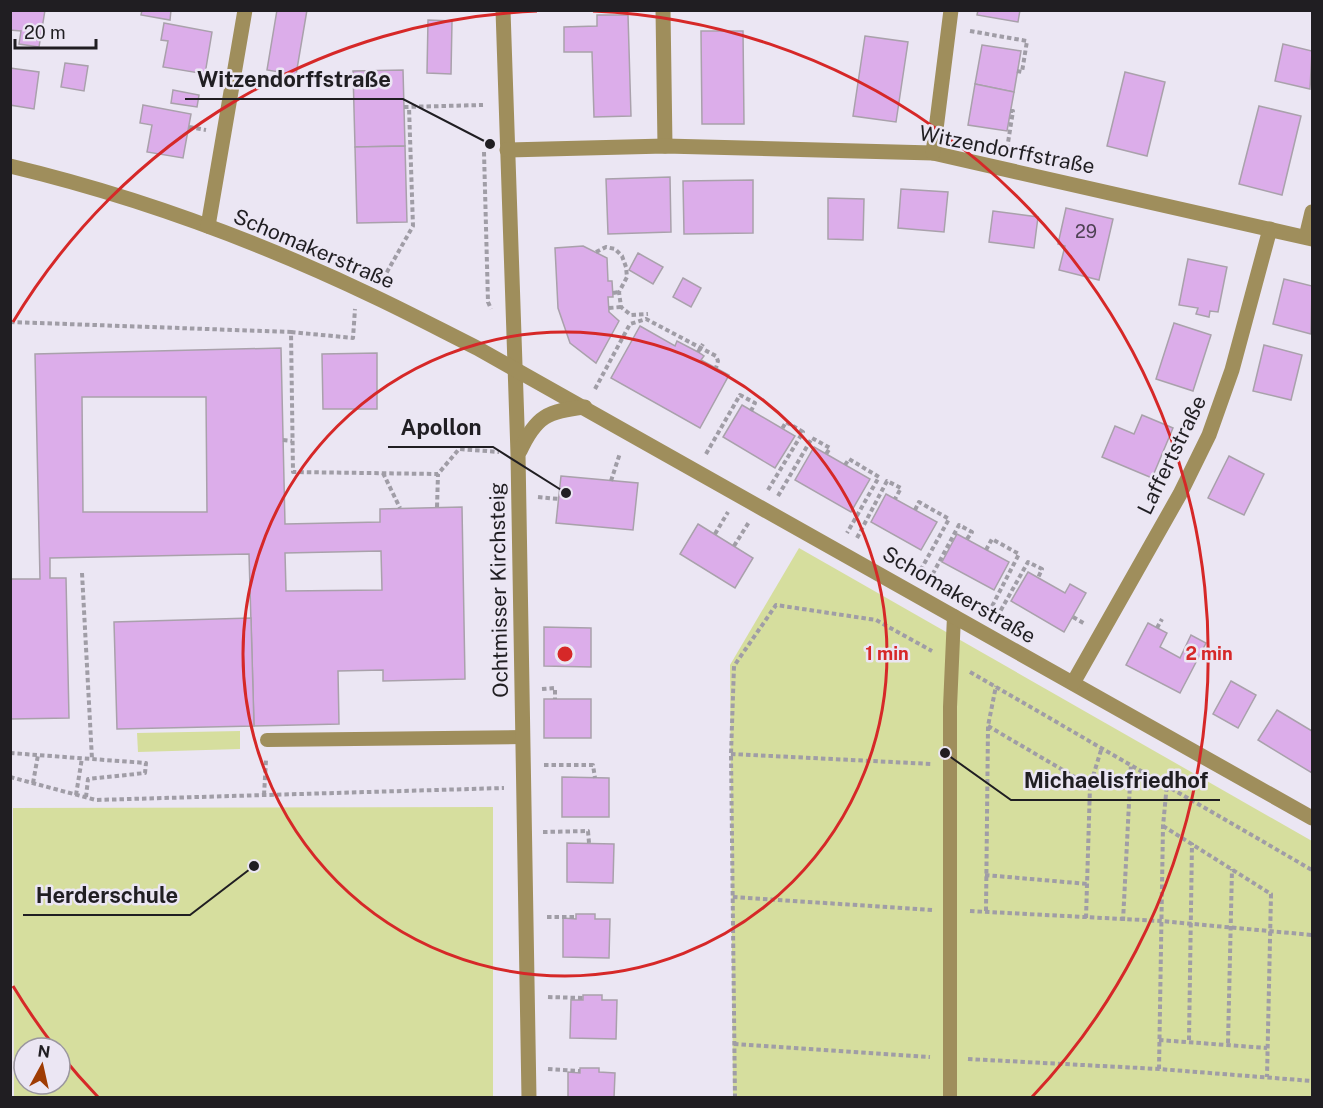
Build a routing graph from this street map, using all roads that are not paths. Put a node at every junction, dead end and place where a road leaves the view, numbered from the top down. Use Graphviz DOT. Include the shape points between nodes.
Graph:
graph roads {
  1 [pos="245,10"];
  2 [pos="503,10"];
  3 [pos="663,10"];
  4 [pos="951,10"];
  5 [pos="665,146"];
  6 [pos="507,150"];
  7 [pos="933,153"];
  8 [pos="10,166"];
  9 [pos="1312,212"];
  10 [pos="208,226"];
  11 [pos="1270,229"];
  12 [pos="1309,238"];
  13 [pos="515,368"];
  14 [pos="585,407"];
  15 [pos="519,454"];
  16 [pos="954,616"];
  17 [pos="1073,683"];
  18 [pos="522,737"];
  19 [pos="267,745"];
  20 [pos="1312,818"];
  21 [pos="529,1098"];
  22 [pos="950,1098"];
  1 -- 10 [label="street"];
  2 -- 6 [label="street, Ochtmisser Kirchsteig"];
  3 -- 5 [label="street"];
  4 -- 7 [label="street"];
  5 -- 6 [label="street, Witzendorffstraße"];
  5 -- 7 [label="street, Witzendorffstraße"];
  6 -- 13 [label="street, Ochtmisser Kirchsteig"];
  7 -- 11 [label="street, Witzendorffstraße"];
  8 -- 10 [label="street, Schomakerstraße" via="81,183"];
  9 -- 12 [label="street"];
  10 -- 13 [label="street, Schomakerstraße" via="374,296"];
  11 -- 12 [label="street, Witzendorffstraße"];
  11 -- 17 [label="street, Laffertstraße" via="1232,370 1209,435"];
  13 -- 14 [label="street, Schomakerstraße"];
  13 -- 15 [label="street, Ochtmisser Kirchsteig"];
  14 -- 15 [label="street" via="559,410 543,417 529,431"];
  14 -- 16 [label="street, Schomakerstraße"];
  15 -- 18 [label="street, Ochtmisser Kirchsteig"];
  16 -- 17 [label="street, Schomakerstraße"];
  16 -- 22 [label="lane"];
  17 -- 20 [label="street, Schomakerstraße"];
  18 -- 19 [label="lane"];
  18 -- 21 [label="street, Ochtmisser Kirchsteig"];
}
